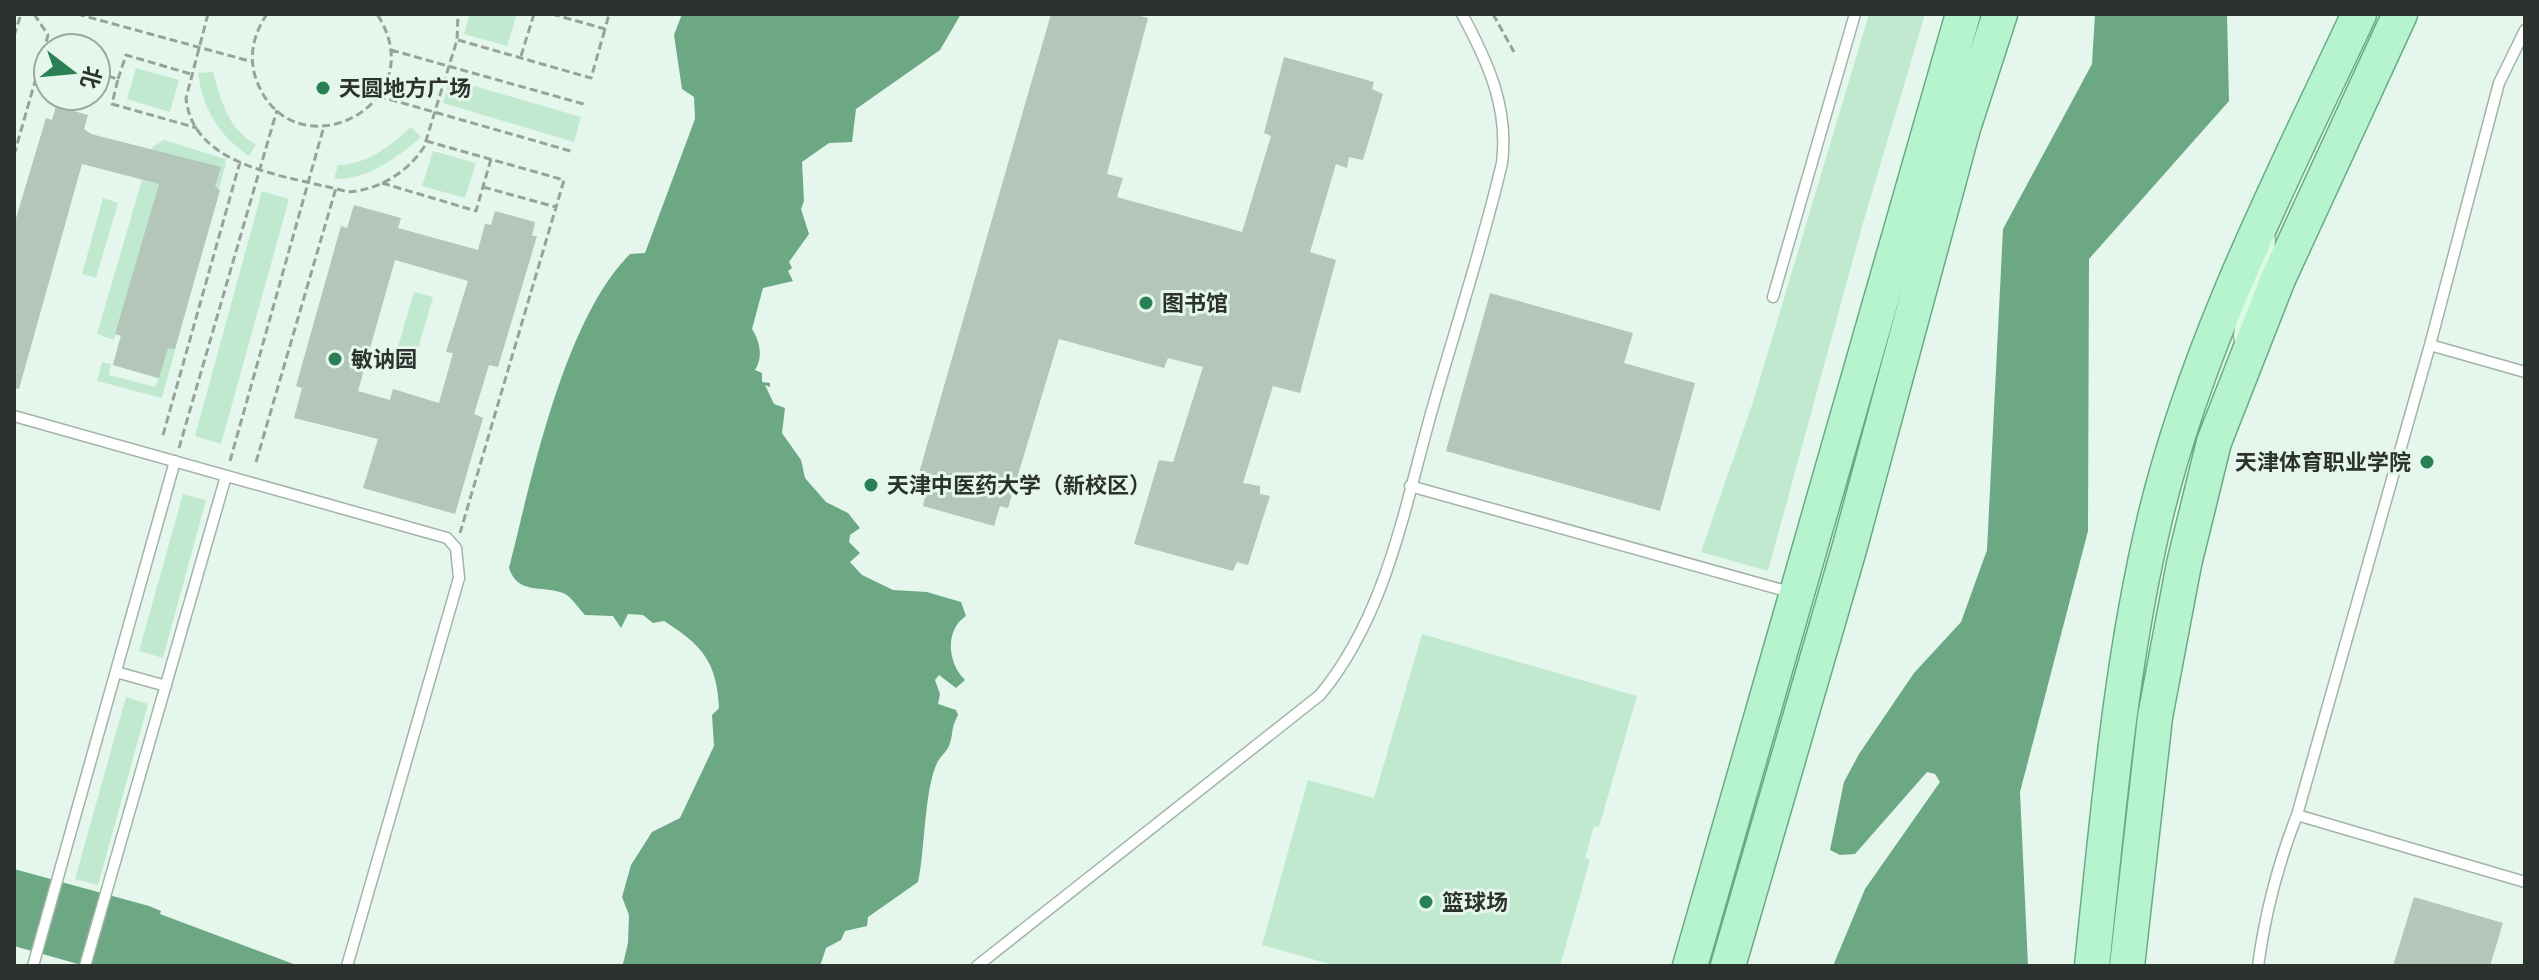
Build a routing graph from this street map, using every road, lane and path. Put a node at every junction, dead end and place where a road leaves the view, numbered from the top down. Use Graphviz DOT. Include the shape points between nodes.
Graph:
graph roads {
  1 [pos="21,14"];
  2 [pos="34,14"];
  3 [pos="77,14"];
  4 [pos="208,14"];
  5 [pos="258,14"];
  6 [pos="377,14"];
  7 [pos="458,14"];
  8 [pos="534,14"];
  9 [pos="552,14"];
  10 [pos="609,14"];
  11 [pos="1462,14"];
  12 [pos="1493,14"];
  13 [pos="1855,14"];
  14 [pos="1963,14"];
  15 [pos="2000,14"];
  16 [pos="2359,14"];
  17 [pos="2400,14"];
  18 [pos="266,15"];
  19 [pos="605,29"];
  20 [pos="2525,30"];
  21 [pos="46,32"];
  22 [pos="14,36"];
  23 [pos="457,40"];
  24 [pos="198,47"];
  25 [pos="391,50"];
  26 [pos="1514,52"];
  27 [pos="520,58"];
  28 [pos="253,62"];
  29 [pos="449,66"];
  30 [pos="191,74"];
  31 [pos="112,77"];
  32 [pos="118,79"];
  33 [pos="32,92"];
  34 [pos="378,96"];
  35 [pos="587,105"];
  36 [pos="277,110"];
  37 [pos="435,113"];
  38 [pos="324,126"];
  39 [pos="197,128"];
  40 [pos="1963,128"];
  41 [pos="426,141"];
  42 [pos="574,152"];
  43 [pos="14,155"];
  44 [pos="491,159"];
  45 [pos="240,162"];
  46 [pos="260,167"];
  47 [pos="308,181"];
  48 [pos="382,183"];
  49 [pos="483,187"];
  50 [pos="336,188"];
  51 [pos="556,207"];
  52 [pos="2262,225"];
  53 [pos="1773,297"];
  54 [pos="2430,345"];
  55 [pos="2246,362"];
  56 [pos="2525,372"];
  57 [pos="1852,406"];
  58 [pos="14,416"];
  59 [pos="163,435"];
  60 [pos="175,461"];
  61 [pos="256,462"];
  62 [pos="226,476"];
  63 [pos="1410,486"];
  64 [pos="456,548"];
  65 [pos="1798,594"];
  66 [pos="116,672"];
  67 [pos="166,686"];
  68 [pos="2297,815"];
  69 [pos="2525,882"];
  70 [pos="35,961"];
  71 [pos="85,966"];
  72 [pos="347,966"];
  73 [pos="977,966"];
  74 [pos="1690,966"];
  75 [pos="1728,966"];
  76 [pos="2092,966"];
  77 [pos="2127,966"];
  78 [pos="2258,966"];
  1 -- 22 [label="path"];
  2 -- 21 [label="path"];
  3 -- 24 [label="path"];
  4 -- 24 [label="path"];
  5 -- 18 [label="path"];
  6 -- 25 [label="path"];
  7 -- 23 [label="path"];
  8 -- 27 [label="path"];
  9 -- 19 [label="path"];
  10 -- 19 [label="path"];
  11 -- 63 [label="lane" via="1495,86 1505,136 1494,195"];
  12 -- 26 [label="path"];
  13 -- 53 [label="lane"];
  14 -- 57 [label="main road"];
  15 -- 40 [label="main road"];
  16 -- 52 [label="main road"];
  17 -- 55 [label="main road" via="2278,279"];
  18 -- 28 [label="path" via="253,43"];
  19 -- 27 [label="path" via="591,78"];
  20 -- 54 [label="lane" via="2499,83"];
  23 -- 27 [label="path"];
  23 -- 29 [label="path"];
  24 -- 28 [label="path"];
  24 -- 30 [label="path"];
  25 -- 29 [label="path"];
  25 -- 34 [label="path" via="389,75"];
  28 -- 36 [label="path" via="260,89"];
  29 -- 35 [label="path"];
  29 -- 37 [label="path"];
  30 -- 32 [label="path" via="126,55"];
  30 -- 39 [label="path" via="187,109"];
  31 -- 32 [label="path"];
  32 -- 39 [label="path" via="112,104"];
  33 -- 43 [label="path"];
  34 -- 37 [label="path"];
  34 -- 38 [label="path" via="360,115"];
  36 -- 38 [label="path" via="297,122"];
  36 -- 46 [label="path"];
  37 -- 41 [label="path"];
  37 -- 42 [label="path"];
  38 -- 47 [label="path"];
  39 -- 45 [label="path" via="206,142"];
  40 -- 57 [label="main road"];
  40 -- 75 [label="main road" via="1846,561"];
  41 -- 44 [label="path"];
  41 -- 48 [label="path" via="415,161"];
  44 -- 49 [label="path"];
  44 -- 51 [label="path" via="564,180"];
  45 -- 46 [label="path"];
  45 -- 59 [label="path"];
  46 -- 47 [label="path"];
  46 -- 60 [label="path"];
  47 -- 50 [label="path"];
  47 -- 62 [label="path"];
  48 -- 49 [label="path" via="476,211"];
  48 -- 50 [label="path" via="363,191"];
  49 -- 51 [label="path"];
  50 -- 61 [label="path"];
  51 -- 64 [label="path"];
  52 -- 55 [label="street"];
  52 -- 76 [label="main road" via="2205,358 2155,517 2118,712"];
  54 -- 56 [label="lane"];
  54 -- 68 [label="lane"];
  55 -- 77 [label="main road" via="2214,442 2184,564 2155,717"];
  57 -- 65 [label="main road"];
  58 -- 60 [label="lane"];
  60 -- 62 [label="lane"];
  60 -- 66 [label="lane"];
  62 -- 64 [label="lane" via="447,538"];
  62 -- 67 [label="lane"];
  63 -- 65 [label="lane"];
  63 -- 73 [label="lane" via="1376,602 1343,668 1320,695"];
  64 -- 72 [label="lane" via="459,578"];
  65 -- 74 [label="main road"];
  66 -- 67 [label="lane"];
  66 -- 70 [label="lane"];
  67 -- 71 [label="lane"];
  68 -- 69 [label="lane"];
  68 -- 78 [label="lane" via="2279,861"];
}
